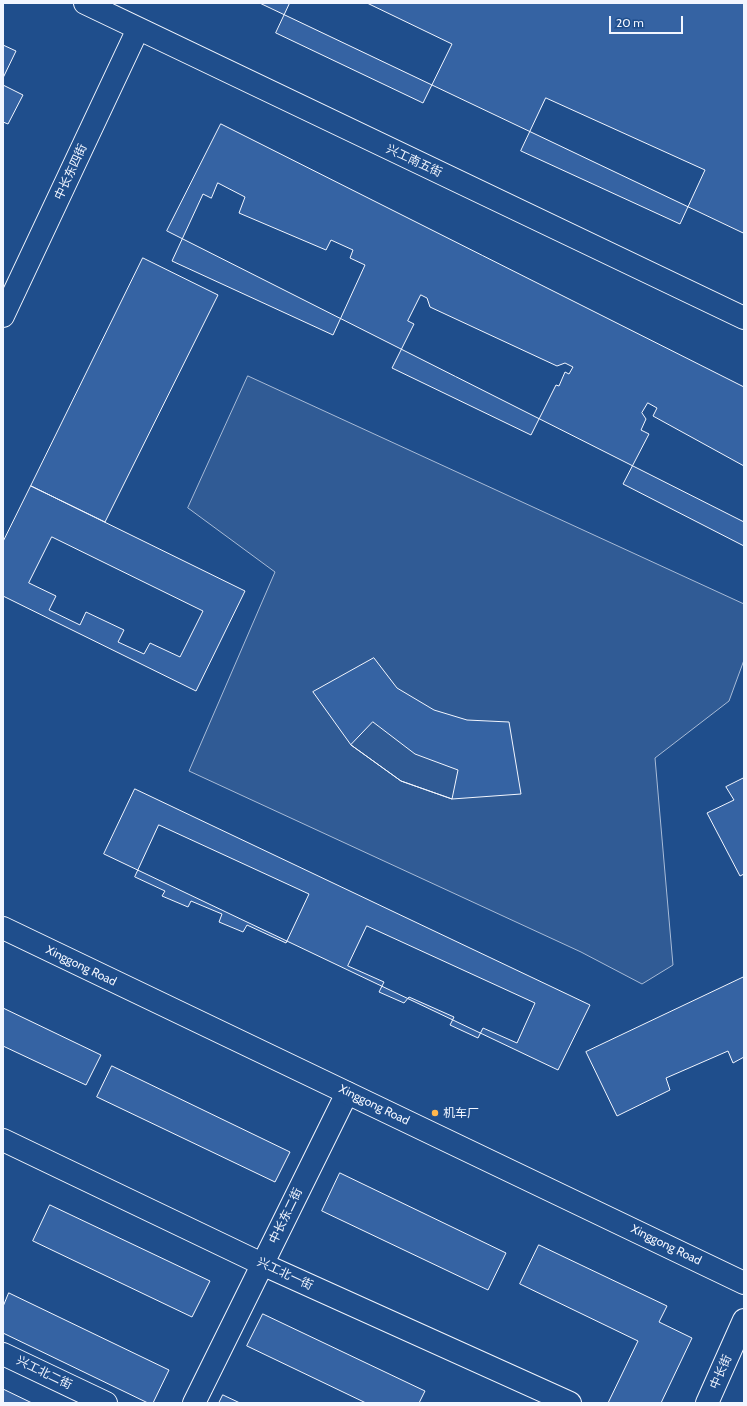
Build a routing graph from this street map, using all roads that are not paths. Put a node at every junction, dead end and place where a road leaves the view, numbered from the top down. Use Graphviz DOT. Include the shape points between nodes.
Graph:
graph roads {
  1 [pos="85,3"];
  2 [pos="138,29"];
  3 [pos="3,316"];
  4 [pos="744,318"];
  5 [pos="3,928"];
  6 [pos="347,1093"];
  7 [pos="3,1140"];
  8 [pos="262,1264"];
  9 [pos="744,1282"];
  10 [pos="744,1320"];
  11 [pos="3,1354"];
  12 [pos="106,1403"];
  13 [pos="194,1403"];
  14 [pos="570,1403"];
  15 [pos="707,1403"];
  1 -- 2 [label="street, 兴工南五街"];
  2 -- 3 [label="street, 中长东四街"];
  2 -- 4 [label="street, 兴工南五街"];
  5 -- 6 [label="street, Xinggong Road"];
  6 -- 8 [label="street, 中长东二街"];
  6 -- 9 [label="street, Xinggong Road"];
  7 -- 8 [label="street, 兴工北一街"];
  8 -- 13 [label="street, 中长东二街"];
  8 -- 14 [label="street, 兴工北一街"];
  10 -- 15 [label="street, 中长街"];
  11 -- 12 [label="street, 兴工北二街"];
}
